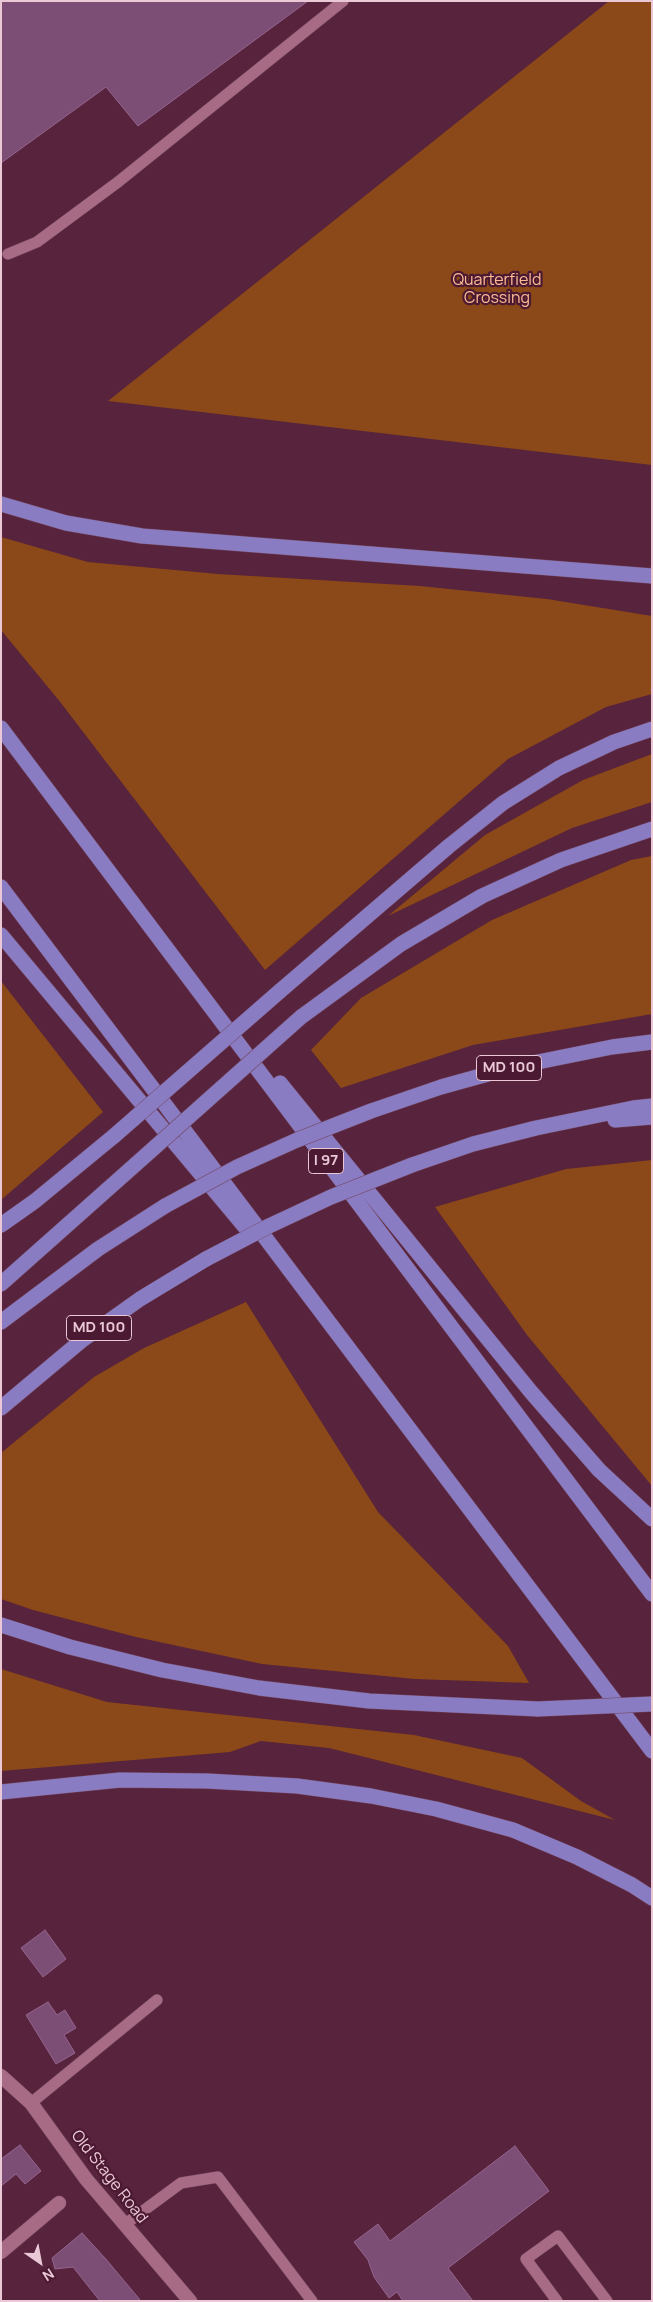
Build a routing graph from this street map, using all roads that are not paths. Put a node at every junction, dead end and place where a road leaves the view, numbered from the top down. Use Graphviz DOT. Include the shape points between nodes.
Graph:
graph roads {
  1 [pos="343,1"];
  2 [pos="8,254"];
  3 [pos="1,504"];
  4 [pos="652,576"];
  5 [pos="1,728"];
  6 [pos="652,729"];
  7 [pos="652,829"];
  8 [pos="1,886"];
  9 [pos="121,889"];
  10 [pos="1,935"];
  11 [pos="652,1042"];
  12 [pos="652,1106"];
  13 [pos="652,1117"];
  14 [pos="536,1128"];
  15 [pos="1,1224"];
  16 [pos="1,1284"];
  17 [pos="1,1322"];
  18 [pos="374,1381"];
  19 [pos="1,1408"];
  20 [pos="652,1519"];
  21 [pos="652,1594"];
  22 [pos="1,1625"];
  23 [pos="652,1704"];
  24 [pos="652,1751"];
  25 [pos="1,1792"];
  26 [pos="652,1898"];
  27 [pos="157,2000"];
  28 [pos="1,2076"];
  29 [pos="31,2103"];
  30 [pos="59,2203"];
  31 [pos="124,2225"];
  32 [pos="1,2252"];
  33 [pos="190,2301"];
  34 [pos="312,2301"];
  35 [pos="556,2301"];
  36 [pos="606,2301"];
  1 -- 2 [label="lane" via="118,182 37,242"];
  3 -- 4 [label="highway" via="66,523 142,536"];
  5 -- 9 [label="highway, I 97"];
  6 -- 15 [label="highway, bridge" via="614,742 559,768 503,803 114,1136 35,1201"];
  7 -- 16 [label="highway, bridge" via="561,860 482,896 400,944 301,1017"];
  8 -- 18 [label="highway"];
  9 -- 20 [label="highway" via="532,1392 599,1470"];
  9 -- 21 [label="highway, I 97"];
  10 -- 18 [label="highway"];
  11 -- 17 [label="highway, MD 100, bridge" via="513,1067 440,1087 370,1110 298,1140 165,1206 98,1249"];
  12 -- 14 [label="highway, MD 100"];
  13 -- 14 [label="highway"];
  14 -- 19 [label="highway, MD 100, bridge" via="473,1144 412,1165 269,1226 140,1299 81,1341"];
  18 -- 24 [label="highway"];
  22 -- 23 [label="highway, bridge" via="70,1647 162,1670 260,1688 368,1701 538,1709"];
  25 -- 26 [label="highway" via="120,1780 207,1780 298,1786 371,1796 513,1830 577,1857"];
  27 -- 29 [label="lane"];
  28 -- 29 [label="street, Old Stage Road"];
  29 -- 31 [label="street, Old Stage Road"];
  30 -- 32 [label="street"];
  31 -- 33 [label="street, Old Stage Road"];
  31 -- 34 [label="lane" via="181,2183 218,2177"];
  35 -- 36 [label="lane" via="526,2259 558,2236"];
}
